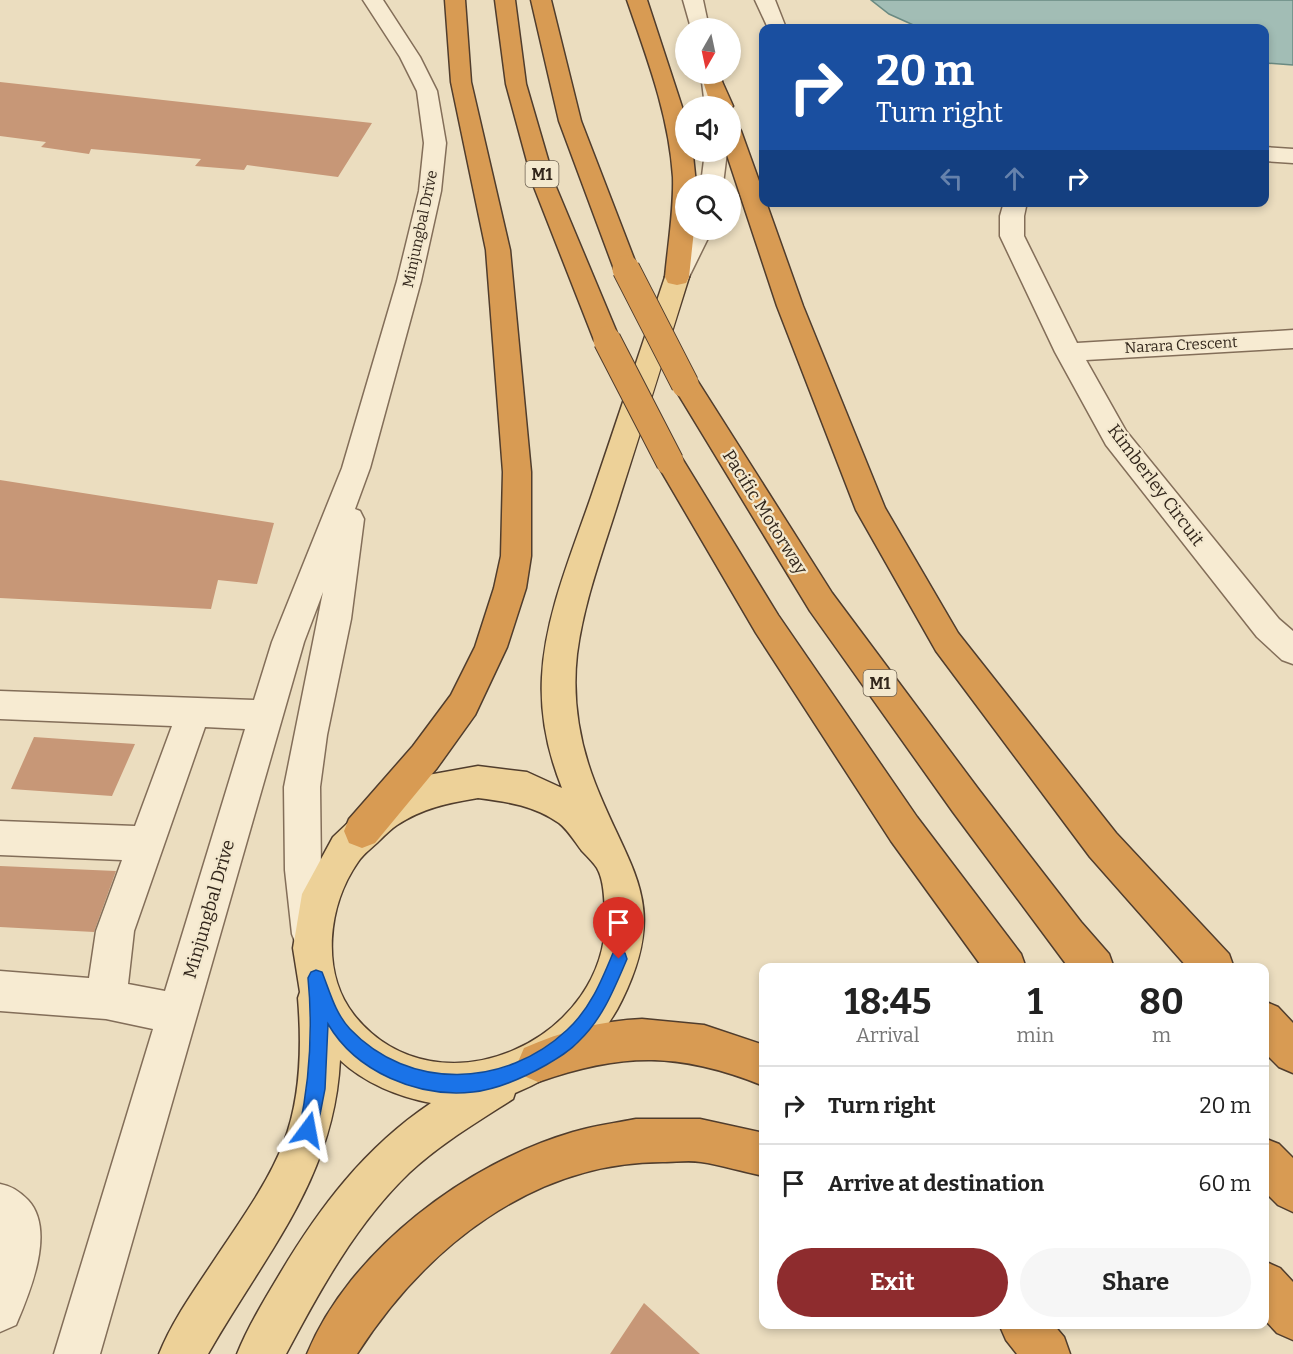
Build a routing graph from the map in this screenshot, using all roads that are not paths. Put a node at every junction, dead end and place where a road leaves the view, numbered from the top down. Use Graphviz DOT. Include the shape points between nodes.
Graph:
graph roads {
  1 [pos="373,0"];
  2 [pos="455,0"];
  3 [pos="505,0"];
  4 [pos="541,0"];
  5 [pos="638,0"];
  6 [pos="693,0"];
  7 [pos="765,0"];
  8 [pos="698,18"];
  9 [pos="775,24"];
  10 [pos="1269,154"];
  11 [pos="1293,156"];
  12 [pos="741,162"];
  13 [pos="1015,207"];
  14 [pos="695,240"];
  15 [pos="677,277"];
  16 [pos="1293,339"];
  17 [pos="1068,352"];
  18 [pos="356,468"];
  19 [pos="1293,650"];
  20 [pos="0,705"];
  21 [pos="194,712"];
  22 [pos="266,716"];
  23 [pos="362,831"];
  24 [pos="0,838"];
  25 [pos="147,844"];
  26 [pos="609,855"];
  27 [pos="314,960"];
  28 [pos="1003,963"];
  29 [pos="1091,963"];
  30 [pos="1210,963"];
  31 [pos="0,992"];
  32 [pos="106,999"];
  33 [pos="179,1014"];
  34 [pos="1269,1027"];
  35 [pos="1293,1053"];
  36 [pos="759,1064"];
  37 [pos="528,1067"];
  38 [pos="759,1154"];
  39 [pos="1269,1165"];
  40 [pos="1293,1190"];
  41 [pos="0,1206"];
  42 [pos="1269,1290"];
  43 [pos="0,1309"];
  44 [pos="1293,1317"];
  45 [pos="77,1354"];
  46 [pos="182,1354"];
  47 [pos="260,1354"];
  48 [pos="330,1354"];
  1 -- 18 [label="street, Minjungbal Drive" via="419,73 432,108 435,142 430,191 409,281"];
  2 -- 23 [label="highway" via="461,82 498,250 517,472 516,556 503,614 468,696 432,749"];
  3 -- 28 [label="highway, M1, bridge" via="516,84 545,187 607,340 670,462 767,624 897,819"];
  4 -- 29 [label="highway, Pacific Motorway / M1, bridge" via="570,121 626,269 685,384 821,602"];
  5 -- 15 [label="highway" via="683,160 685,194"];
  6 -- 8 [label="street"];
  7 -- 9 [label="street"];
  10 -- 11 [label="street"];
  12 -- 30 [label="highway" via="790,306 872,510 941,632 1103,845"];
  13 -- 17 [label="street, Kimberley Circuit" via="1012,236"];
  14 -- 15 [label="street"];
  15 -- 26 [label="main road" via="585,559 562,653 558,694 566,747 584,802"];
  16 -- 17 [label="street, Narara Crescent"];
  17 -- 19 [label="street, Kimberley Circuit" via="1116,438 1268,628"];
  18 -- 22 [label="street, Minjungbal Drive" via="288,642"];
  18 -- 27 [label="street, Minjungbal Drive" via="340,592 309,735 302,787 303,870"];
  20 -- 21 [label="street"];
  21 -- 22 [label="street"];
  21 -- 25 [label="street"];
  22 -- 33 [label="street, Minjungbal Drive"];
  23 -- 26 [label="main road" via="416,795 456,783 497,781 536,790 572,809"];
  23 -- 27 [label="main road" via="326,883 314,922"];
  24 -- 25 [label="street"];
  25 -- 32 [label="street" via="115,931"];
  26 -- 37 [label="main road" via="620,884 625,915 619,959 601,1002 588,1019 574,1035"];
  27 -- 37 [label="main road" via="322,999 343,1034 391,1070 410,1078 453,1084 496,1079"];
  27 -- 46 [label="main road, Minjungbal Drive" via="320,1051 313,1111 304,1145 263,1226"];
  31 -- 32 [label="street"];
  32 -- 33 [label="street"];
  33 -- 45 [label="street, Minjungbal Drive"];
  34 -- 35 [label="highway"];
  36 -- 37 [label="highway" via="717,1047 651,1039 599,1043"];
  37 -- 47 [label="main road" via="430,1129 377,1176 315,1260"];
  38 -- 48 [label="highway" via="691,1140 619,1143 552,1160 507,1179 458,1211 402,1258 381,1280"];
  39 -- 40 [label="highway"];
  41 -- 43 [label="street" via="19,1223 16,1260"];
  42 -- 44 [label="highway"];
}
